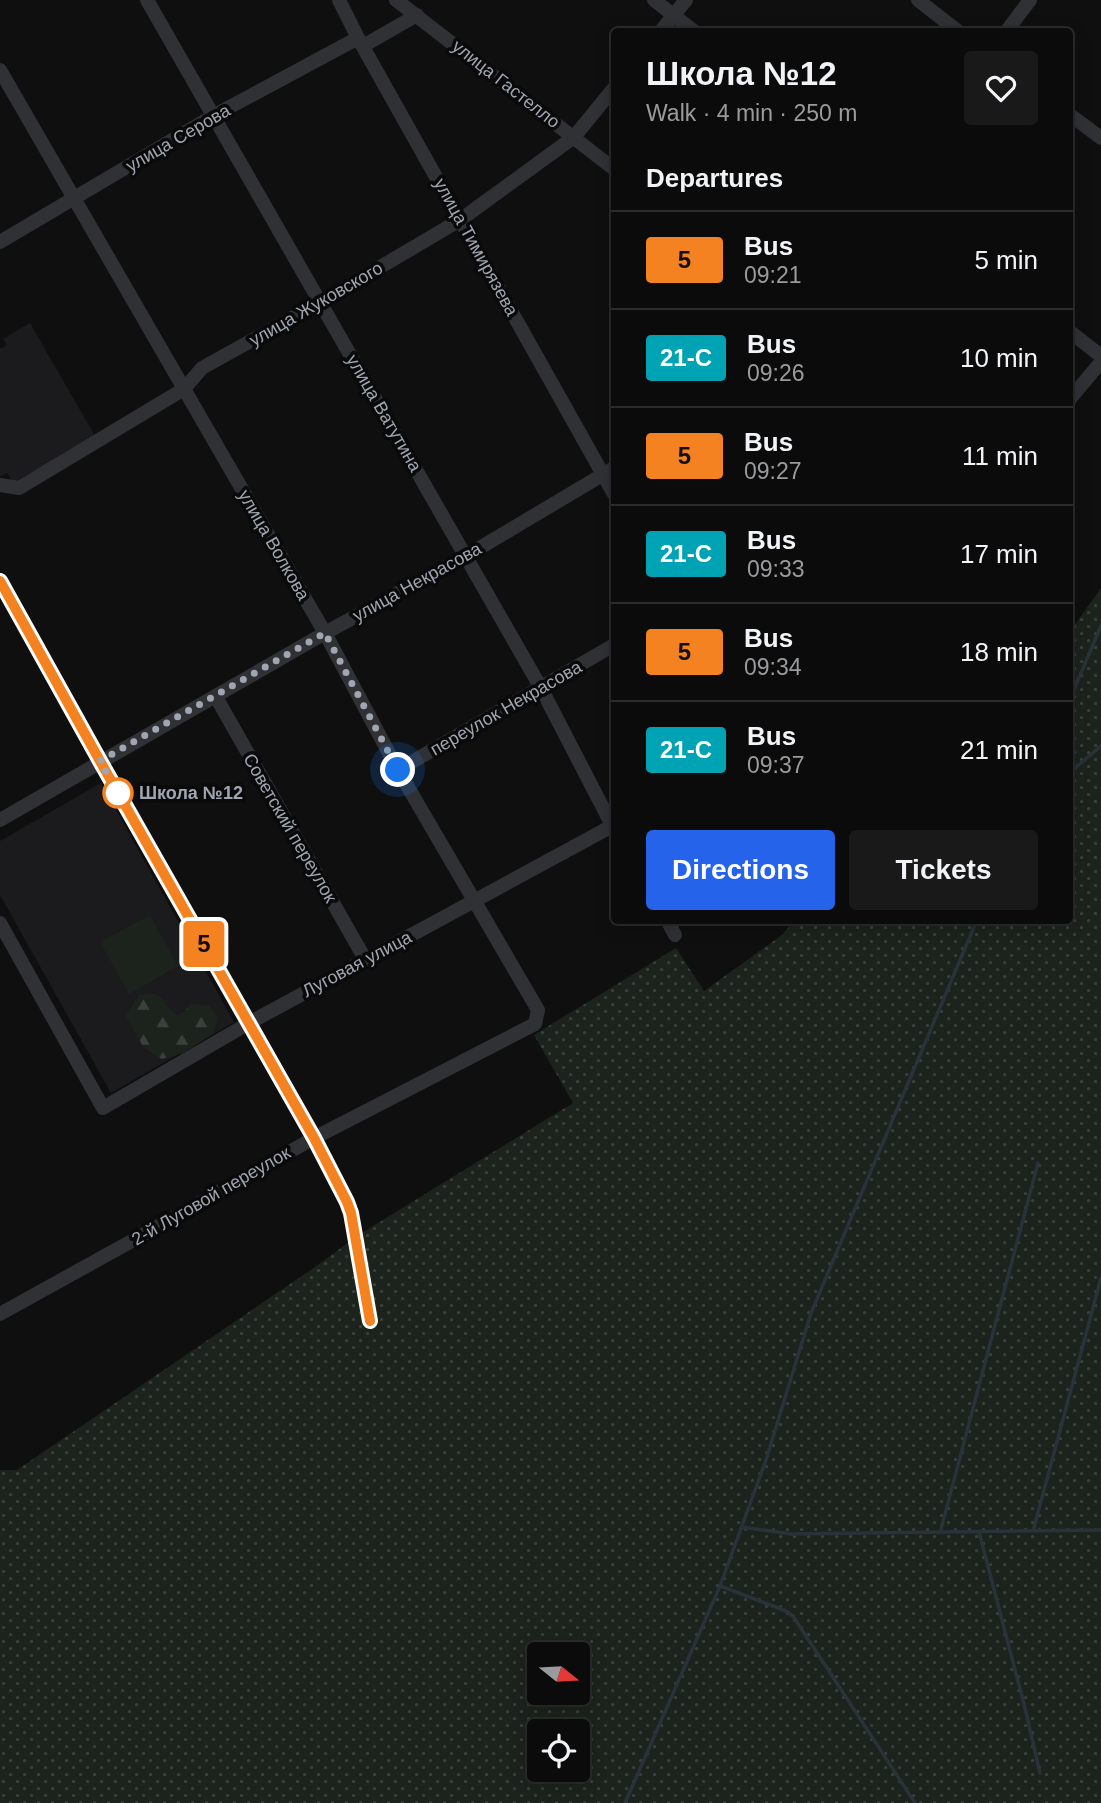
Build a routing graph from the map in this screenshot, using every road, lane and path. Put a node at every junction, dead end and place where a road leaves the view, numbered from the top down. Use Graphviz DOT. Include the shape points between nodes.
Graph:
graph roads {
  1 [pos="148,0"];
  2 [pos="339,0"];
  3 [pos="396,0"];
  4 [pos="654,0"];
  5 [pos="686,0"];
  6 [pos="918,0"];
  7 [pos="1030,0"];
  8 [pos="417,15"];
  9 [pos="674,15"];
  10 [pos="663,28"];
  11 [pos="690,28"];
  12 [pos="955,28"];
  13 [pos="1009,28"];
  14 [pos="360,42"];
  15 [pos="0,70"];
  16 [pos="611,92"];
  17 [pos="213,116"];
  18 [pos="1073,117"];
  19 [pos="574,137"];
  20 [pos="1101,138"];
  21 [pos="611,167"];
  22 [pos="76,199"];
  23 [pos="460,220"];
  24 [pos="0,242"];
  25 [pos="321,302"];
  26 [pos="1073,334"];
  27 [pos="1101,359"];
  28 [pos="184,389"];
  29 [pos="1073,395"];
  30 [pos="608,471"];
  31 [pos="0,485"];
  32 [pos="466,556"];
  33 [pos="0,582"];
  34 [pos="325,633"];
  35 [pos="611,647"];
  36 [pos="541,688"];
  37 [pos="216,696"];
  38 [pos="100,761"];
  39 [pos="398,770"];
  40 [pos="0,820"];
  41 [pos="611,821"];
  42 [pos="611,829"];
  43 [pos="474,901"];
  44 [pos="0,923"];
  45 [pos="669,924"];
  46 [pos="676,935"];
  47 [pos="365,959"];
  48 [pos="249,1023"];
  49 [pos="535,1024"];
  50 [pos="314,1138"];
  51 [pos="0,1314"];
  52 [pos="370,1321"];
  1 -- 17 [label="street, улица Ватутина"];
  2 -- 14 [label="street, улица Тимирязева"];
  3 -- 8 [label="street, улица Гастелло"];
  4 -- 9 [label="street"];
  5 -- 9 [label="street"];
  6 -- 12 [label="street"];
  7 -- 13 [label="street"];
  8 -- 14 [label="street, улица Серова"];
  8 -- 19 [label="street, улица Гастелло"];
  9 -- 10 [label="street"];
  9 -- 11 [label="street"];
  14 -- 17 [label="street, улица Серова"];
  14 -- 23 [label="street, улица Тимирязева"];
  15 -- 22 [label="street, улица Волкова"];
  16 -- 19 [label="street, улица Жуковского"];
  17 -- 22 [label="street, улица Серова"];
  17 -- 25 [label="street, улица Ватутина"];
  18 -- 20 [label="street"];
  19 -- 21 [label="street, улица Гастелло"];
  19 -- 23 [label="street, улица Жуковского"];
  22 -- 24 [label="street, улица Серова"];
  22 -- 28 [label="street, улица Волкова"];
  23 -- 25 [label="street, улица Жуковского"];
  23 -- 30 [label="street, улица Тимирязева"];
  25 -- 28 [label="street, улица Жуковского" via="202,368"];
  25 -- 32 [label="street, улица Ватутина"];
  26 -- 27 [label="street"];
  27 -- 29 [label="street"];
  28 -- 31 [label="street, улица Жуковского" via="19,488"];
  28 -- 34 [label="street, улица Волкова"];
  30 -- 32 [label="street, улица Некрасова"];
  32 -- 34 [label="street, улица Некрасова"];
  32 -- 36 [label="street, улица Ватутина"];
  33 -- 38 [label="street"];
  34 -- 37 [label="street, улица Некрасова"];
  34 -- 39 [label="street, улица Волкова"];
  35 -- 36 [label="street, переулок Некрасова"];
  36 -- 39 [label="street, переулок Некрасова"];
  36 -- 41 [label="street, улица Ватутина"];
  37 -- 38 [label="street, улица Некрасова"];
  37 -- 47 [label="street, Советский переулок"];
  38 -- 40 [label="street, улица Некрасова"];
  38 -- 48 [label="street"];
  39 -- 43 [label="street, улица Волкова"];
  42 -- 43 [label="street, Луговая улица"];
  43 -- 47 [label="street, Луговая улица"];
  43 -- 49 [label="street, улица Волкова" via="538,1010"];
  44 -- 48 [label="street, Луговая улица" via="103,1108"];
  45 -- 46 [label="street"];
  47 -- 48 [label="street, Луговая улица"];
  48 -- 50 [label="street"];
  49 -- 50 [label="street, 2-й Луговой переулок"];
  50 -- 51 [label="street, 2-й Луговой переулок"];
  50 -- 52 [label="street" via="351,1213"];
}
